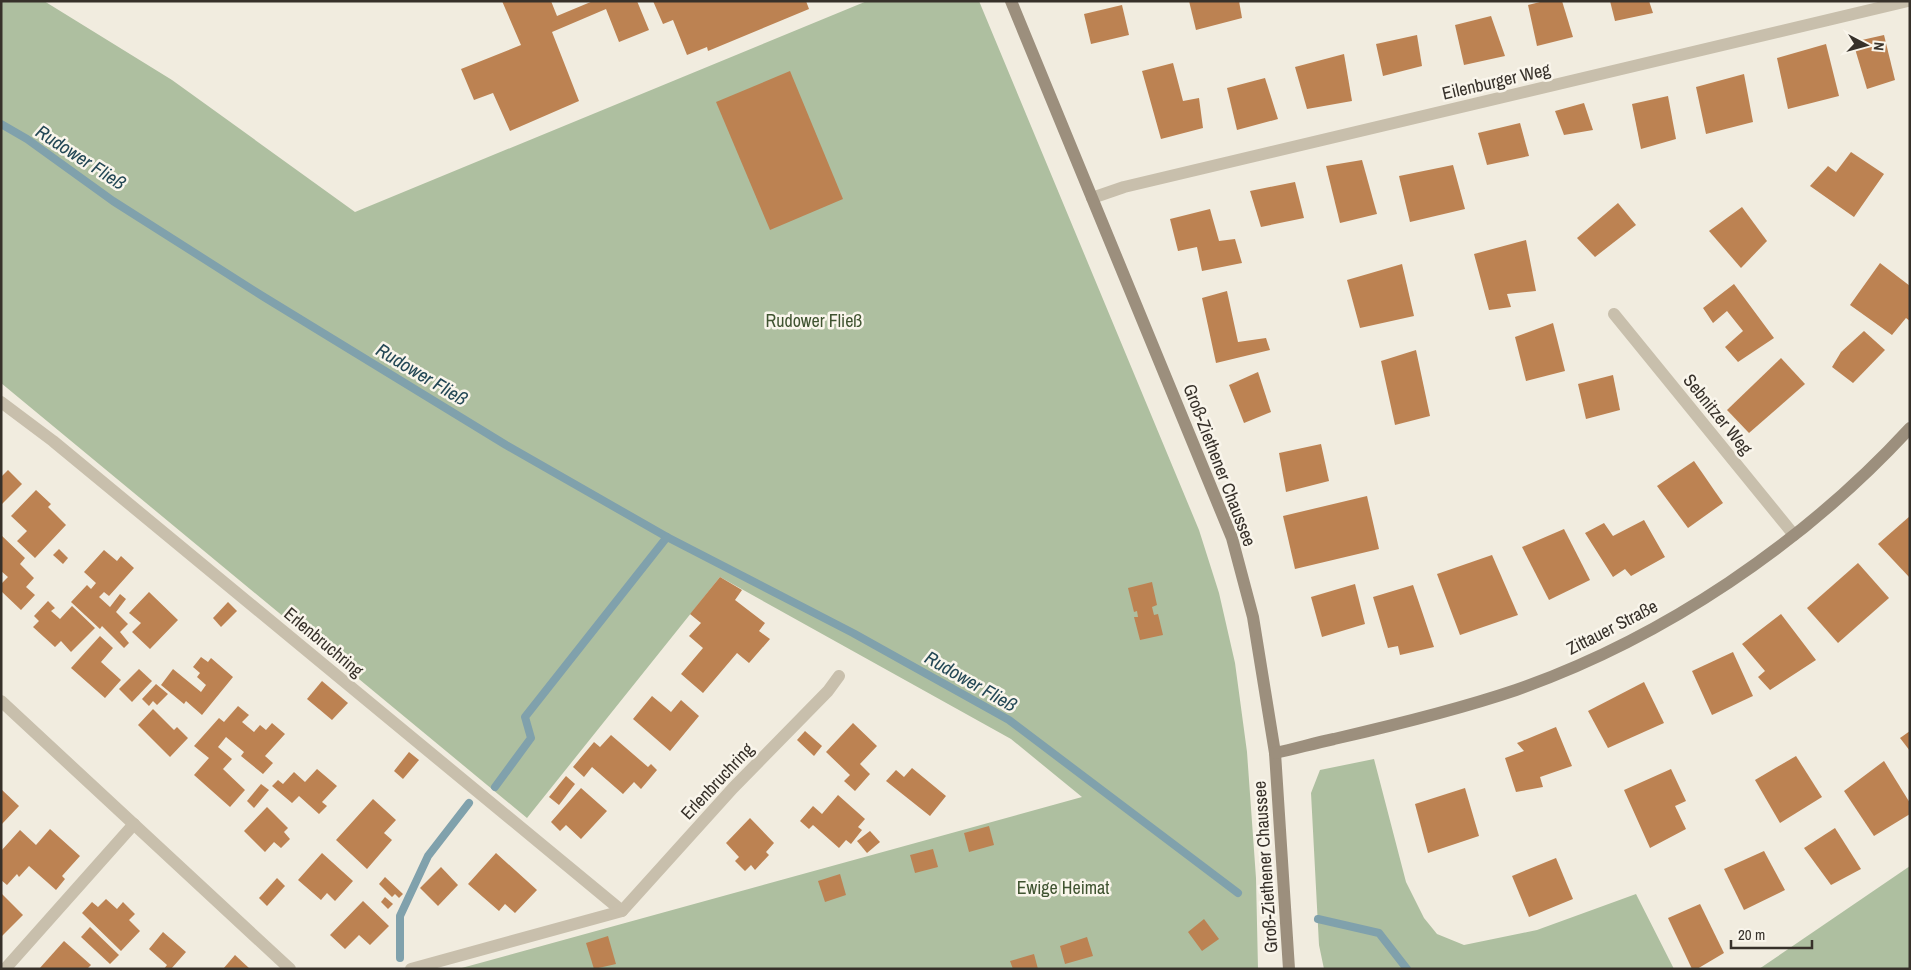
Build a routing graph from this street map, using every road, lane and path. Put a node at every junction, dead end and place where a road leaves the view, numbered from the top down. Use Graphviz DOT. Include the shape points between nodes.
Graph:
graph roads {
  1 [pos="1011,1"];
  2 [pos="1908,1"];
  3 [pos="1092,198"];
  4 [pos="1614,314"];
  5 [pos="1,402"];
  6 [pos="1910,428"];
  7 [pos="1794,535"];
  8 [pos="839,676"];
  9 [pos="1,701"];
  10 [pos="1275,753"];
  11 [pos="134,824"];
  12 [pos="622,912"];
  13 [pos="5,969"];
  14 [pos="290,969"];
  15 [pos="411,969"];
  16 [pos="1289,969"];
  1 -- 3 [label="street, Groß-Ziethener Chaussee"];
  2 -- 3 [label="street, Eilenburger Weg" via="1134,185"];
  3 -- 10 [label="street, Groß-Ziethener Chaussee" via="1232,538 1253,617"];
  4 -- 7 [label="street, Sebnitzer Weg"];
  5 -- 12 [label="street, Erlenbruchring"];
  6 -- 7 [label="street, Zittauer Straße" via="1872,469"];
  7 -- 10 [label="street, Zittauer Straße" via="1726,584 1641,635 1586,662 1517,689 1447,711"];
  8 -- 12 [label="street, Erlenbruchring"];
  9 -- 11 [label="street"];
  10 -- 16 [label="street, Groß-Ziethener Chaussee"];
  11 -- 13 [label="street"];
  11 -- 14 [label="street"];
  12 -- 15 [label="street"];
}
